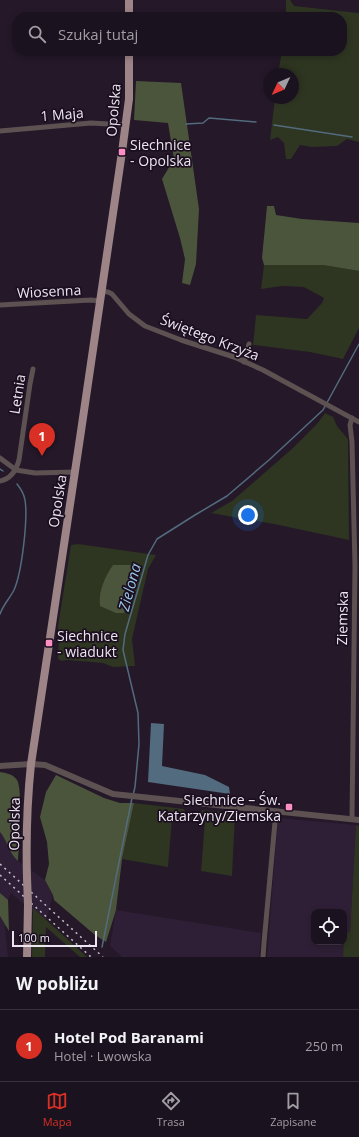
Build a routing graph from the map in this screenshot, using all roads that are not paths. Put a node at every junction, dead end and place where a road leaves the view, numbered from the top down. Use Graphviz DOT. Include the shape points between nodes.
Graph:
graph roads {
  1 [pos="129,0"];
  2 [pos="129,12"];
  3 [pos="129,56"];
  4 [pos="126,125"];
  5 [pos="0,131"];
  6 [pos="101,291"];
  7 [pos="100,301"];
  8 [pos="0,305"];
  9 [pos="249,344"];
  10 [pos="244,362"];
  11 [pos="33,369"];
  12 [pos="352,418"];
  13 [pos="359,422"];
  14 [pos="0,458"];
  15 [pos="16,470"];
  16 [pos="75,472"];
  17 [pos="0,481"];
  18 [pos="357,566"];
  19 [pos="356,682"];
  20 [pos="31,764"];
  21 [pos="0,766"];
  22 [pos="276,811"];
  23 [pos="352,819"];
  24 [pos="359,820"];
  25 [pos="27,957"];
  26 [pos="264,957"];
  1 -- 2 [label="main road"];
  3 -- 4 [label="main road, Opolska"];
  4 -- 5 [label="street, 1 Maja" via="91,123"];
  4 -- 6 [label="main road, Opolska"];
  6 -- 7 [label="main road, Opolska"];
  6 -- 10 [label="street, Świętego Krzyża" via="112,294 129,314 146,326"];
  7 -- 8 [label="street, Wiosenna"];
  7 -- 16 [label="main road, Opolska"];
  9 -- 10 [label="street"];
  10 -- 12 [label="street, Świętego Krzyża"];
  11 -- 15 [label="street, Letnia"];
  12 -- 13 [label="street"];
  12 -- 18 [label="street, Ziemska" via="350,425"];
  14 -- 15 [label="street"];
  15 -- 16 [label="street" via="35,473"];
  15 -- 17 [label="street" via="9,478"];
  16 -- 20 [label="main road, Opolska"];
  18 -- 19 [label="street, Ziemska"];
  19 -- 23 [label="street, Ziemska"];
  20 -- 21 [label="street"];
  20 -- 22 [label="street" via="45,765 107,792 122,795"];
  20 -- 25 [label="main road, Opolska, bridge" via="26,828"];
  22 -- 23 [label="street"];
  22 -- 26 [label="street"];
  23 -- 24 [label="street"];
}
